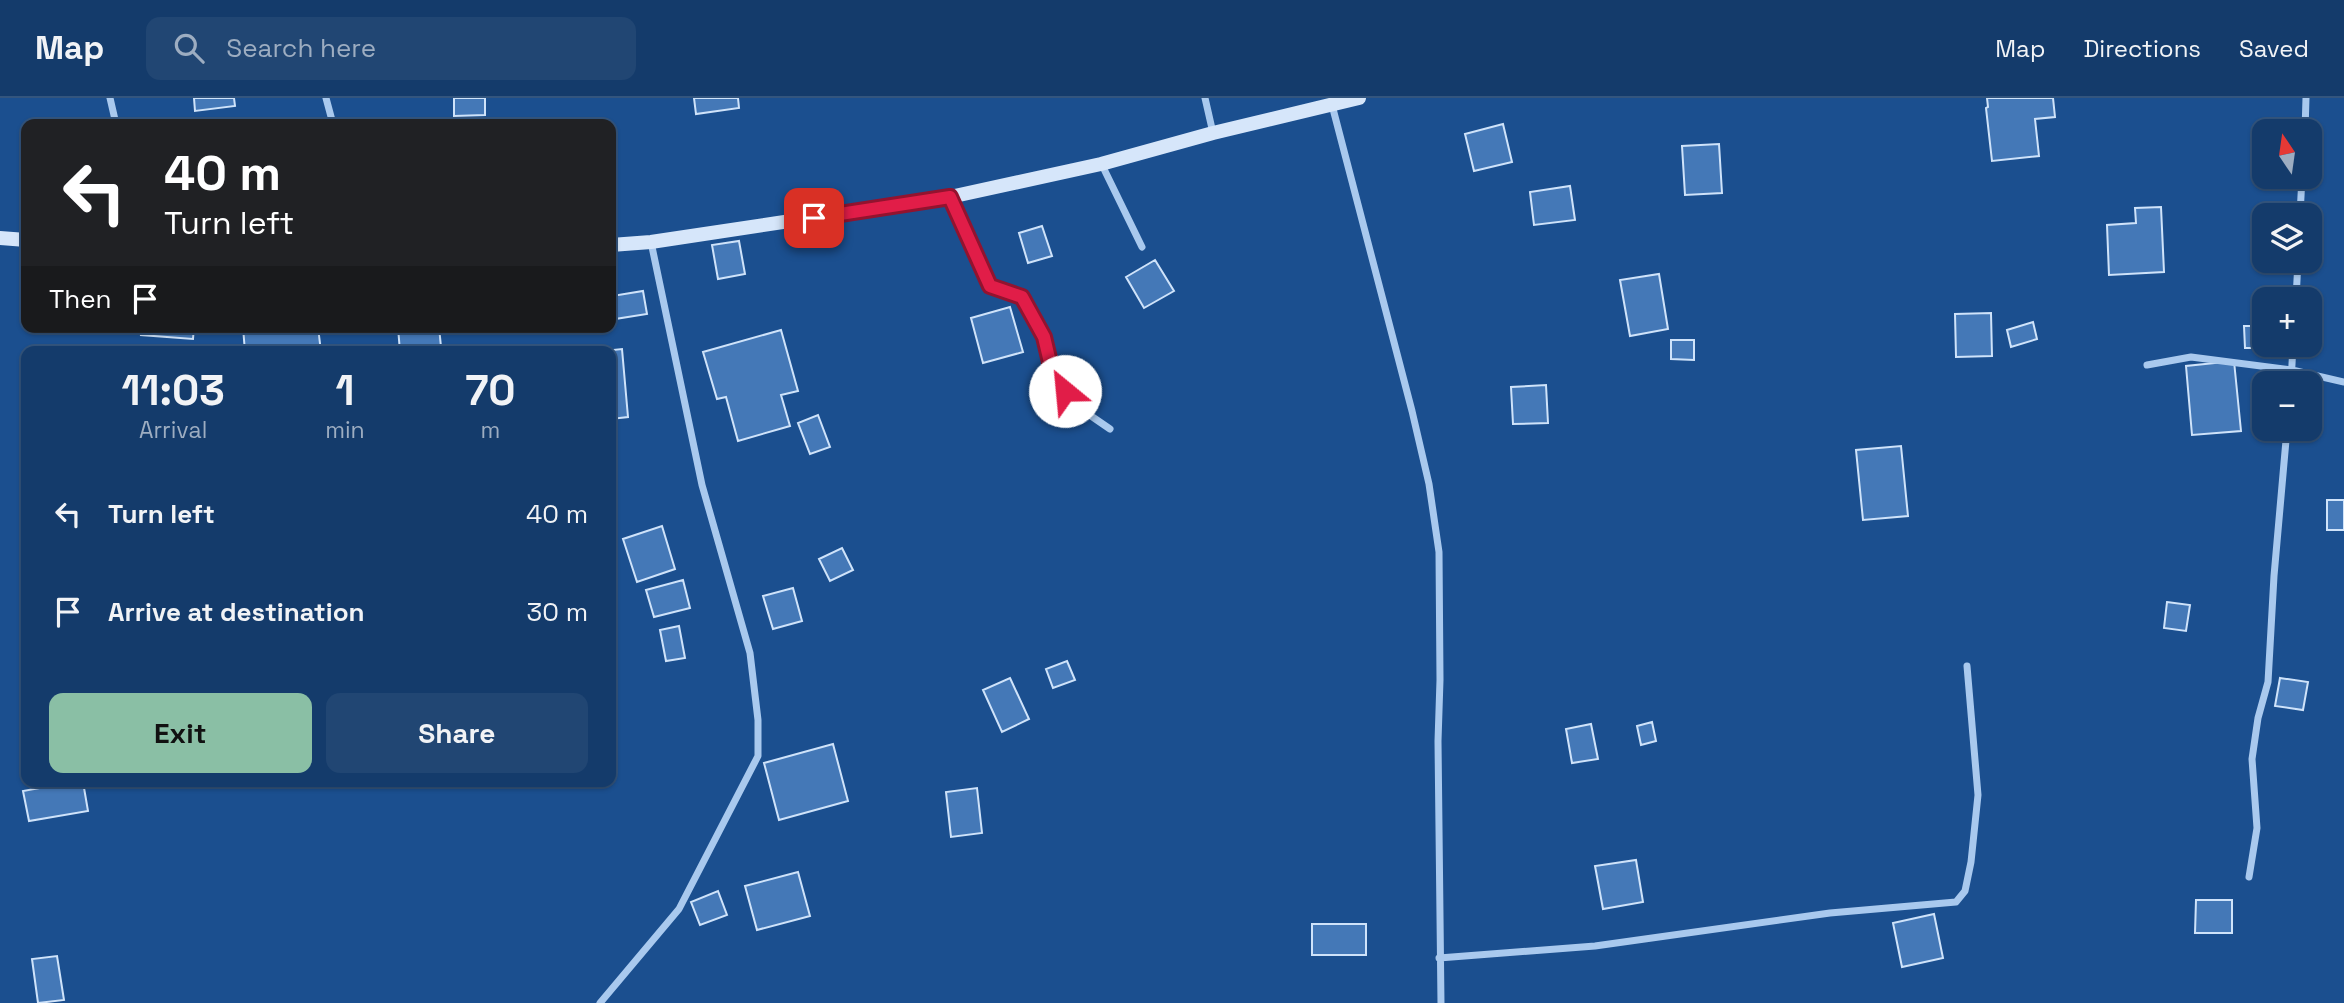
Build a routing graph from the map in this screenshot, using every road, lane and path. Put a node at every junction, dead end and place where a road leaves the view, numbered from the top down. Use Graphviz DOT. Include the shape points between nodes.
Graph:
graph roads {
  1 [pos="110,98"];
  2 [pos="326,98"];
  3 [pos="1205,98"];
  4 [pos="1359,98"];
  5 [pos="2306,98"];
  6 [pos="1332,105"];
  7 [pos="115,119"];
  8 [pos="332,119"];
  9 [pos="2305,119"];
  10 [pos="1213,133"];
  11 [pos="1101,164"];
  12 [pos="950,197"];
  13 [pos="0,238"];
  14 [pos="21,240"];
  15 [pos="651,242"];
  16 [pos="616,246"];
  17 [pos="1142,247"];
  18 [pos="2293,357"];
  19 [pos="2147,365"];
  20 [pos="2292,370"];
  21 [pos="2344,382"];
  22 [pos="1110,429"];
  23 [pos="2286,441"];
  24 [pos="1967,666"];
  25 [pos="2249,877"];
  26 [pos="1439,958"];
  27 [pos="600,1003"];
  28 [pos="1441,1003"];
  1 -- 7 [label="street"];
  2 -- 8 [label="street"];
  3 -- 10 [label="street"];
  4 -- 6 [label="street"];
  5 -- 9 [label="street"];
  6 -- 10 [label="street"];
  6 -- 26 [label="street" via="1412,411 1439,552"];
  10 -- 11 [label="street"];
  11 -- 12 [label="street"];
  11 -- 17 [label="street"];
  12 -- 15 [label="street"];
  12 -- 22 [label="street" via="990,286 1022,297 1044,337 1053,375 1078,407"];
  13 -- 14 [label="street"];
  15 -- 16 [label="street"];
  15 -- 27 [label="street" via="702,485 750,653 758,756 679,909"];
  18 -- 20 [label="street"];
  19 -- 20 [label="street" via="2191,357"];
  20 -- 21 [label="street"];
  23 -- 25 [label="street" via="2268,682 2252,759 2257,828"];
  24 -- 26 [label="street" via="1978,795 1971,862 1965,891 1956,902 1830,913 1595,946"];
  26 -- 28 [label="street"];
}
